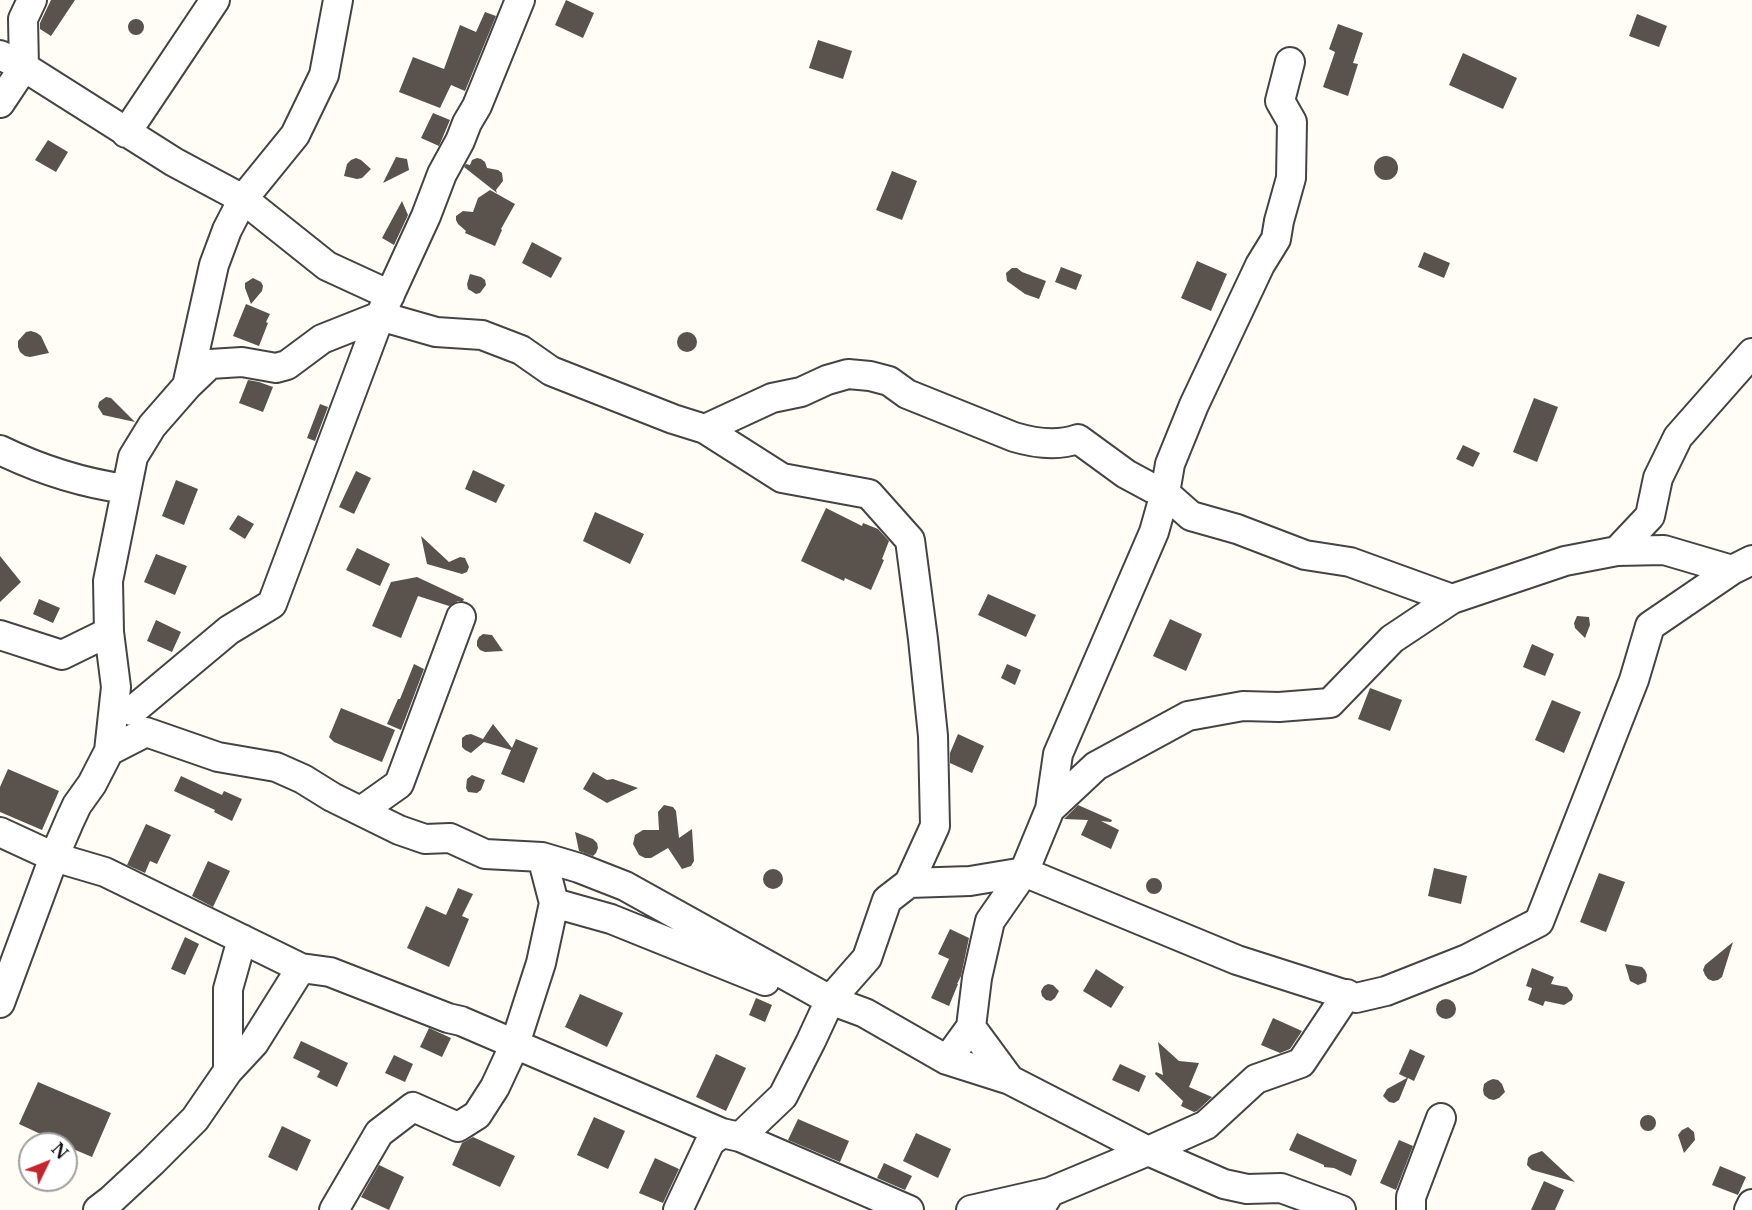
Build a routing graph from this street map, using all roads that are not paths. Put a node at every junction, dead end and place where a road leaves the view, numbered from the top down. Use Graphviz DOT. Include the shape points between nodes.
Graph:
graph roads {
  1 [pos="32,0"];
  2 [pos="215,0"];
  3 [pos="338,0"];
  4 [pos="520,0"];
  5 [pos="12,61"];
  6 [pos="1290,62"];
  7 [pos="0,103"];
  8 [pos="126,133"];
  9 [pos="243,199"];
  10 [pos="385,305"];
  11 [pos="1752,353"];
  12 [pos="187,386"];
  13 [pos="705,429"];
  14 [pos="0,450"];
  15 [pos="126,489"];
  16 [pos="1165,493"];
  17 [pos="1617,551"];
  18 [pos="1742,565"];
  19 [pos="1452,599"];
  20 [pos="461,617"];
  21 [pos="109,632"];
  22 [pos="0,635"];
  23 [pos="62,655"];
  24 [pos="116,687"];
  25 [pos="139,722"];
  26 [pos="109,751"];
  27 [pos="1050,809"];
  28 [pos="361,811"];
  29 [pos="0,832"];
  30 [pos="54,857"];
  31 [pos="542,857"];
  32 [pos="1024,872"];
  33 [pos="909,883"];
  34 [pos="554,903"];
  35 [pos="242,939"];
  36 [pos="301,968"];
  37 [pos="1347,994"];
  38 [pos="830,1000"];
  39 [pos="0,1003"];
  40 [pos="971,1027"];
  41 [pos="515,1044"];
  42 [pos="948,1060"];
  43 [pos="228,1071"];
  44 [pos="1010,1080"];
  45 [pos="1440,1118"];
  46 [pos="731,1135"];
  47 [pos="1148,1151"];
  48 [pos="1045,1201"];
  49 [pos="1752,1204"];
  50 [pos="98,1210"];
  51 [pos="334,1210"];
  52 [pos="678,1210"];
  53 [pos="909,1210"];
  54 [pos="971,1210"];
  55 [pos="1341,1210"];
  56 [pos="1411,1210"];
  57 [pos="1749,1210"];
  1 -- 5 [label="street"];
  2 -- 8 [label="street"];
  3 -- 9 [label="street" via="324,75 295,135"];
  4 -- 10 [label="street" via="477,106 442,174"];
  5 -- 7 [label="street"];
  5 -- 8 [label="street"];
  6 -- 16 [label="street" via="1280,101 1292,122 1291,178 1276,239 1194,405 1170,464"];
  8 -- 9 [label="street"];
  9 -- 10 [label="street" via="327,266"];
  9 -- 12 [label="street" via="214,265"];
  10 -- 12 [label="street" via="322,339 287,366 210,364"];
  10 -- 13 [label="street" via="436,332 482,336 521,350 551,371"];
  10 -- 25 [label="street" via="272,604 229,630"];
  11 -- 17 [label="street" via="1678,437 1658,478 1650,516"];
  12 -- 15 [label="street" via="152,426 133,457"];
  13 -- 16 [label="street" via="772,398 801,392 827,380 848,374 870,376 1032,442 1066,443 1078,439 1126,474"];
  13 -- 33 [label="street" via="782,478 869,494 910,540 933,735 934,826"];
  14 -- 15 [label="street" via="38,466"];
  15 -- 21 [label="street" via="108,581"];
  16 -- 19 [label="street" via="1191,516 1305,555 1350,562"];
  16 -- 27 [label="street" via="1154,532 1058,754"];
  17 -- 18 [label="street" via="1664,550"];
  17 -- 19 [label="street" via="1565,561"];
  18 -- 37 [label="street" via="1650,626 1634,680 1539,922 1467,959 1386,991 1356,998"];
  19 -- 27 [label="street" via="1392,639 1330,703 1243,706 1188,716 1096,766"];
  20 -- 28 [label="street" via="399,784"];
  21 -- 23 [label="street"];
  21 -- 24 [label="street"];
  22 -- 23 [label="street"];
  23 -- 24 [label="street" via="87,662"];
  24 -- 25 [label="street"];
  24 -- 26 [label="street"];
  25 -- 26 [label="street"];
  25 -- 28 [label="street" via="218,757 276,767"];
  26 -- 30 [label="street" via="77,805"];
  27 -- 32 [label="street"];
  28 -- 31 [label="street" via="425,839 450,838 485,854"];
  29 -- 30 [label="street"];
  30 -- 35 [label="street" via="105,872"];
  30 -- 39 [label="street"];
  31 -- 34 [label="street"];
  31 -- 38 [label="street" via="625,886"];
  32 -- 33 [label="street" via="970,881"];
  32 -- 37 [label="street" via="1237,960"];
  32 -- 40 [label="street" via="990,921"];
  33 -- 38 [label="street" via="887,900 867,958"];
  34 -- 38 [label="street" via="611,919 790,992"];
  34 -- 41 [label="street" via="541,963"];
  35 -- 36 [label="street"];
  35 -- 43 [label="street" via="228,989"];
  36 -- 41 [label="street" via="330,972"];
  36 -- 43 [label="street" via="254,1044"];
  37 -- 47 [label="street" via="1301,1063 1256,1079 1206,1125"];
  38 -- 42 [label="street" via="865,1013"];
  38 -- 46 [label="street" via="783,1096"];
  40 -- 42 [label="street"];
  40 -- 44 [label="street"];
  41 -- 46 [label="street"];
  41 -- 51 [label="street" via="477,1115 458,1127 413,1107 379,1133"];
  42 -- 44 [label="street"];
  43 -- 50 [label="street" via="195,1119"];
  44 -- 47 [label="street"];
  45 -- 56 [label="street" via="1411,1197"];
  46 -- 52 [label="street" via="710,1142"];
  46 -- 53 [label="street"];
  47 -- 48 [label="street"];
  47 -- 55 [label="street" via="1224,1184 1247,1189 1281,1188"];
  48 -- 54 [label="street"];
  49 -- 57 [label="street"];
}
